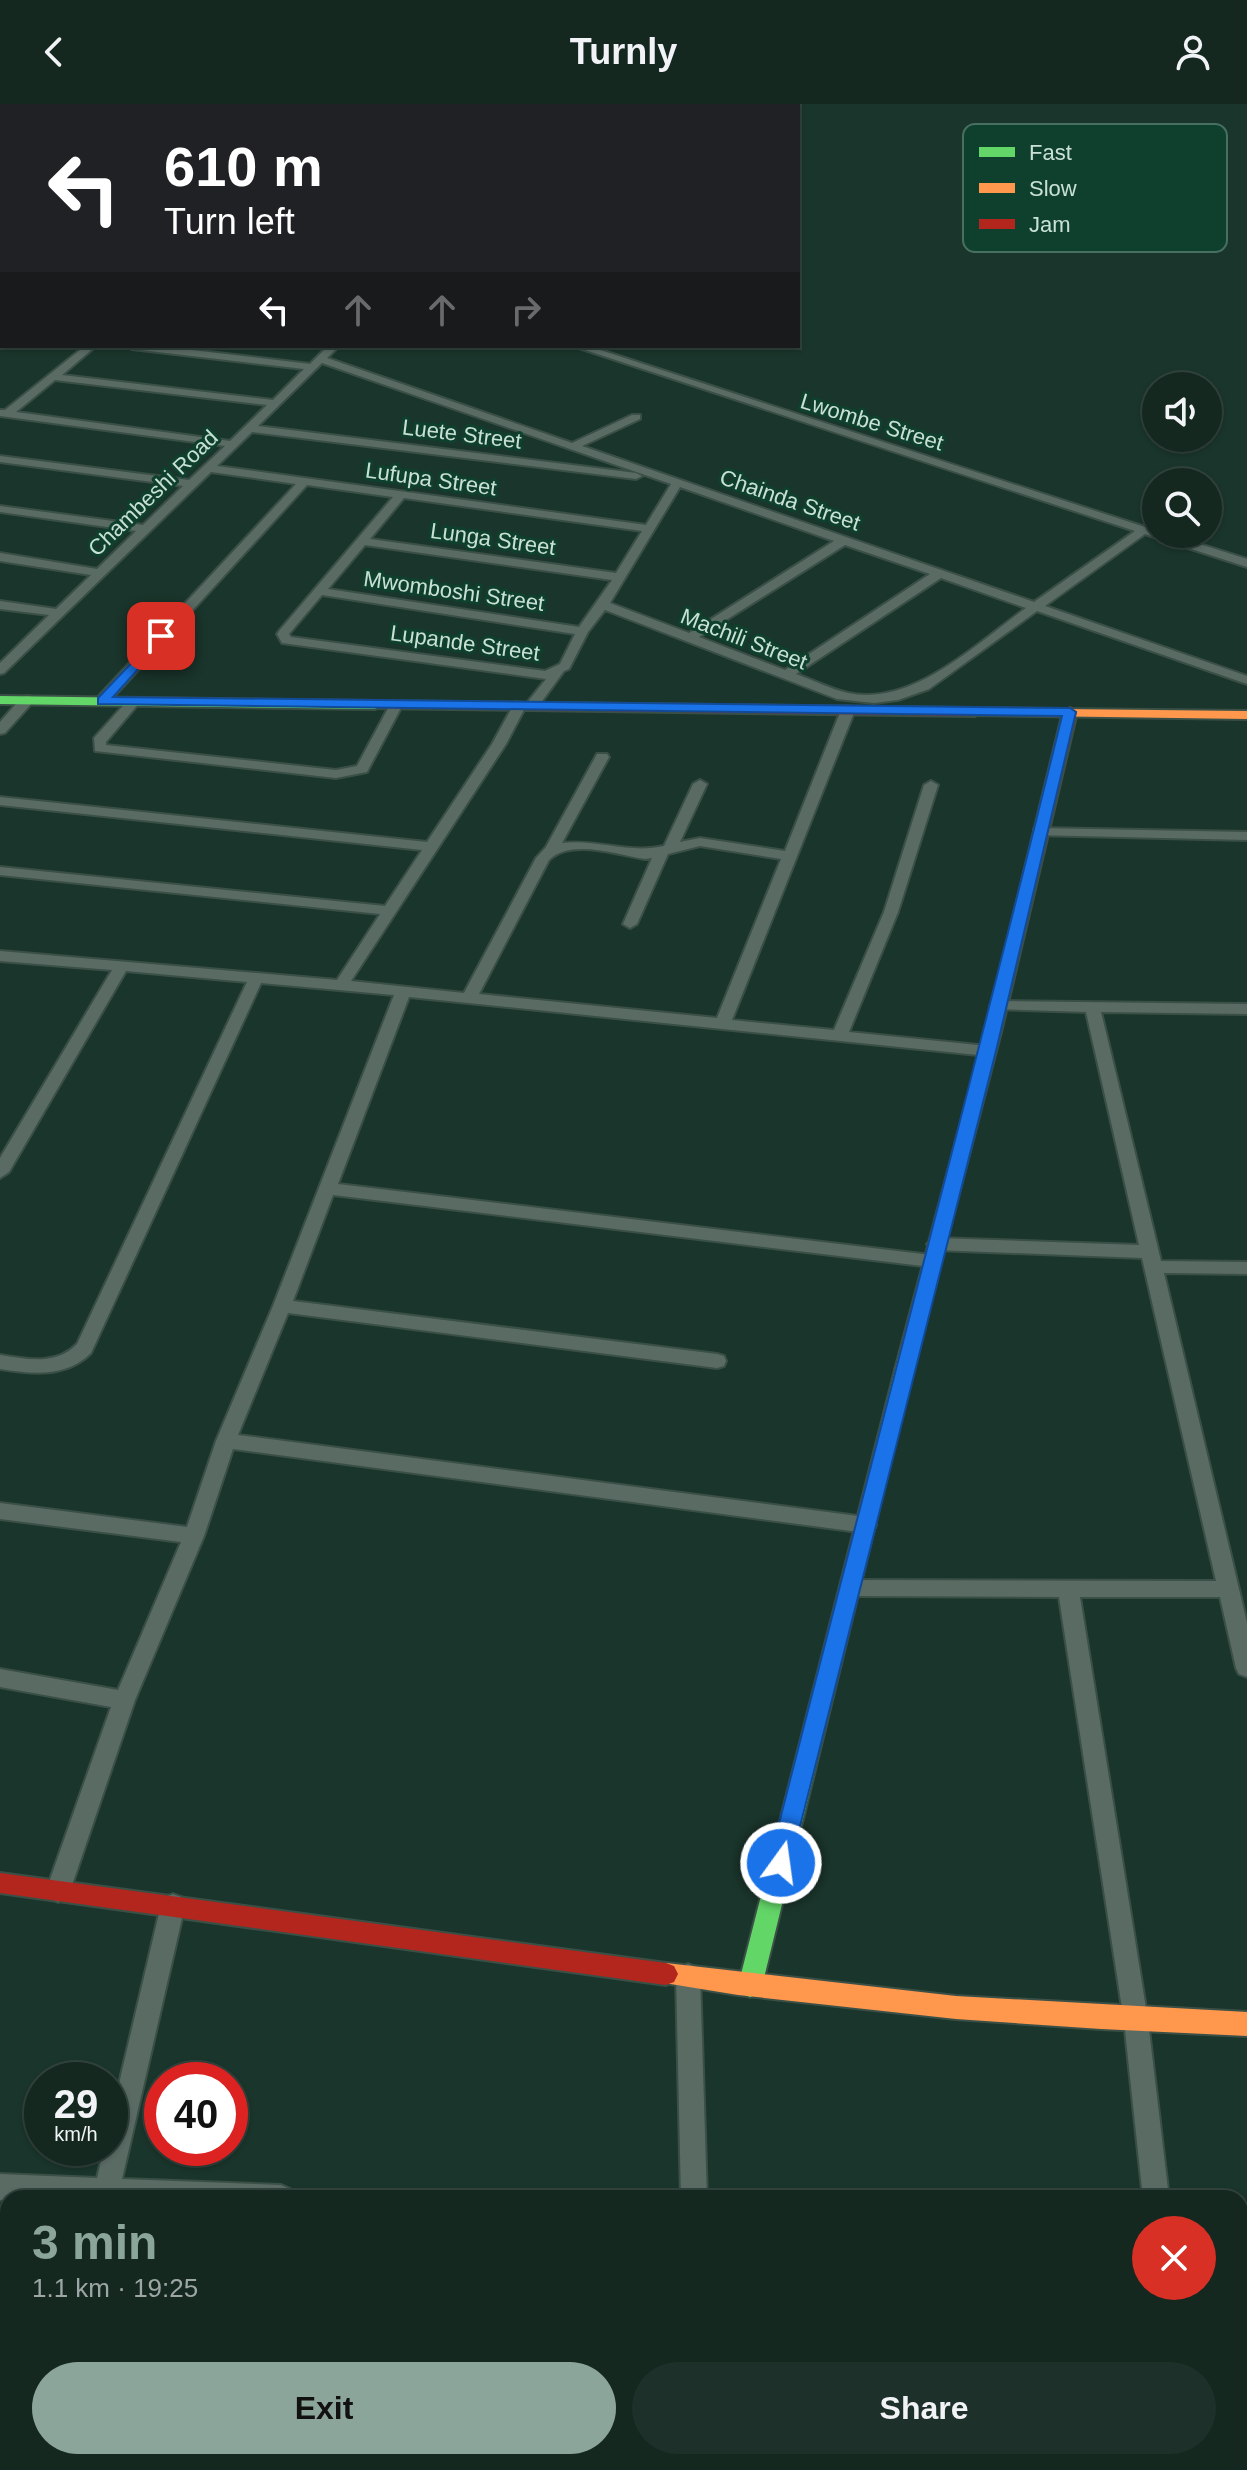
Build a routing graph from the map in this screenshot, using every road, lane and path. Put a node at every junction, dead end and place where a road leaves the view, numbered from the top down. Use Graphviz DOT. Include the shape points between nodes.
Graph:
graph roads {
  1 [pos="89,348"];
  2 [pos="154,348"];
  3 [pos="332,348"];
  4 [pos="584,348"];
  5 [pos="316,363"];
  6 [pos="53,377"];
  7 [pos="275,403"];
  8 [pos="4,413"];
  9 [pos="636,417"];
  10 [pos="249,428"];
  11 [pos="232,444"];
  12 [pos="574,446"];
  13 [pos="0,459"];
  14 [pos="207,468"];
  15 [pos="304,482"];
  16 [pos="673,482"];
  17 [pos="191,484"];
  18 [pos="400,496"];
  19 [pos="0,509"];
  20 [pos="145,529"];
  21 [pos="650,529"];
  22 [pos="1142,530"];
  23 [pos="1142,539"];
  24 [pos="844,540"];
  25 [pos="362,541"];
  26 [pos="1200,548"];
  27 [pos="0,557"];
  28 [pos="1247,563"];
  29 [pos="100,573"];
  30 [pos="940,573"];
  31 [pos="618,577"];
  32 [pos="319,591"];
  33 [pos="0,605"];
  34 [pos="603,605"];
  35 [pos="1035,606"];
  36 [pos="59,613"];
  37 [pos="582,631"];
  38 [pos="688,639"];
  39 [pos="6,657"];
  40 [pos="0,670"];
  41 [pos="558,672"];
  42 [pos="784,676"];
  43 [pos="1247,680"];
  44 [pos="0,700"];
  45 [pos="27,700"];
  46 [pos="102,701"];
  47 [pos="134,702"];
  48 [pos="397,704"];
  49 [pos="526,705"];
  50 [pos="860,705"];
  51 [pos="1070,712"];
  52 [pos="1247,715"];
  53 [pos="0,730"];
  54 [pos="602,757"];
  55 [pos="700,784"];
  56 [pos="931,785"];
  57 [pos="0,801"];
  58 [pos="1039,832"];
  59 [pos="1247,836"];
  60 [pos="430,847"];
  61 [pos="552,849"];
  62 [pos="665,851"];
  63 [pos="791,856"];
  64 [pos="0,871"];
  65 [pos="389,911"];
  66 [pos="630,924"];
  67 [pos="0,956"];
  68 [pos="120,969"];
  69 [pos="255,980"];
  70 [pos="341,985"];
  71 [pos="403,992"];
  72 [pos="469,999"];
  73 [pos="998,1006"];
  74 [pos="1092,1006"];
  75 [pos="1247,1009"];
  76 [pos="722,1025"];
  77 [pos="839,1037"];
  78 [pos="988,1051"];
  79 [pos="0,1172"];
  80 [pos="326,1188"];
  81 [pos="934,1252"];
  82 [pos="1151,1260"];
  83 [pos="1247,1268"];
  84 [pos="282,1306"];
  85 [pos="717,1361"];
  86 [pos="0,1362"];
  87 [pos="226,1441"];
  88 [pos="0,1511"];
  89 [pos="866,1525"];
  90 [pos="194,1536"];
  91 [pos="851,1588"];
  92 [pos="1068,1589"];
  93 [pos="1229,1589"];
  94 [pos="1247,1668"];
  95 [pos="0,1678"];
  96 [pos="124,1700"];
  97 [pos="0,1883"];
  98 [pos="58,1891"];
  99 [pos="173,1905"];
  100 [pos="688,1975"];
  101 [pos="750,1986"];
  102 [pos="1136,2021"];
  103 [pos="1247,2024"];
  104 [pos="0,2187"];
  105 [pos="45,2190"];
  106 [pos="107,2190"];
  107 [pos="694,2190"];
  108 [pos="1155,2190"];
  1 -- 6 [label="street"];
  2 -- 5 [label="street, Chainda Street"];
  3 -- 5 [label="street, Chambeshi Road"];
  4 -- 22 [label="street, Lwombe Street"];
  5 -- 7 [label="street, Chambeshi Road"];
  5 -- 12 [label="street, Chainda Street"];
  6 -- 7 [label="street"];
  6 -- 8 [label="street"];
  7 -- 10 [label="street, Chambeshi Road"];
  8 -- 11 [label="street"];
  9 -- 12 [label="street"];
  10 -- 11 [label="street, Chambeshi Road"];
  10 -- 16 [label="street, Luete Street"];
  11 -- 14 [label="street, Chambeshi Road"];
  12 -- 16 [label="street, Chainda Street"];
  13 -- 17 [label="street"];
  14 -- 15 [label="street, Lufupa Street"];
  14 -- 17 [label="street, Chambeshi Road"];
  15 -- 18 [label="street, Lufupa Street"];
  15 -- 46 [label="street"];
  16 -- 21 [label="street, Lupande Street"];
  16 -- 24 [label="street, Chainda Street"];
  17 -- 20 [label="street, Chambeshi Road"];
  18 -- 21 [label="street, Lufupa Street"];
  18 -- 25 [label="street"];
  19 -- 20 [label="street"];
  20 -- 29 [label="street, Chambeshi Road"];
  21 -- 31 [label="street, Lupande Street"];
  23 -- 35 [label="street"];
  24 -- 30 [label="street, Chainda Street"];
  24 -- 38 [label="street"];
  25 -- 31 [label="street, Lunga Street"];
  25 -- 32 [label="street"];
  26 -- 28 [label="street, Lwombe Street"];
  27 -- 29 [label="street"];
  29 -- 36 [label="street, Chambeshi Road"];
  30 -- 35 [label="street, Chainda Street"];
  30 -- 42 [label="street"];
  31 -- 34 [label="street, Lupande Street"];
  32 -- 37 [label="street, Mwomboshi Street"];
  32 -- 41 [label="street, Lupande Street" via="283,634 286,640 533,674"];
  33 -- 36 [label="street"];
  34 -- 37 [label="street, Lupande Street"];
  34 -- 38 [label="street, Machili Street"];
  35 -- 43 [label="street, Chainda Street"];
  35 -- 50 [label="street" via="924,686 901,698"];
  36 -- 39 [label="street, Chambeshi Road"];
  37 -- 41 [label="street, Lupande Street"];
  38 -- 42 [label="street, Machili Street"];
  39 -- 40 [label="street, Chambeshi Road"];
  41 -- 49 [label="street"];
  42 -- 50 [label="street, Machili Street"];
  44 -- 45 [label="street"];
  45 -- 46 [label="street"];
  45 -- 53 [label="street"];
  46 -- 47 [label="street"];
  47 -- 48 [label="street"];
  47 -- 48 [label="street" via="99,741 100,748 336,774 362,769"];
  48 -- 49 [label="street"];
  49 -- 50 [label="street"];
  49 -- 60 [label="street"];
  50 -- 51 [label="street"];
  50 -- 63 [label="street"];
  51 -- 52 [label="street"];
  51 -- 58 [label="street"];
  54 -- 61 [label="street"];
  55 -- 62 [label="street"];
  56 -- 77 [label="street" via="891,912"];
  57 -- 60 [label="street"];
  58 -- 59 [label="street"];
  58 -- 73 [label="street"];
  60 -- 65 [label="street"];
  61 -- 62 [label="street" via="581,845"];
  61 -- 72 [label="street"];
  62 -- 63 [label="street" via="700,842"];
  62 -- 66 [label="street"];
  63 -- 76 [label="street"];
  64 -- 65 [label="street"];
  65 -- 70 [label="street"];
  67 -- 68 [label="street"];
  68 -- 69 [label="street"];
  68 -- 79 [label="street"];
  69 -- 70 [label="street"];
  69 -- 86 [label="street" via="84,1348 77,1358 47,1366"];
  70 -- 71 [label="street"];
  71 -- 72 [label="street"];
  71 -- 80 [label="street"];
  72 -- 76 [label="street"];
  73 -- 74 [label="street"];
  73 -- 78 [label="street"];
  74 -- 75 [label="street"];
  74 -- 82 [label="street"];
  76 -- 77 [label="street"];
  77 -- 78 [label="street"];
  78 -- 81 [label="street"];
  80 -- 81 [label="street"];
  80 -- 84 [label="street"];
  81 -- 82 [label="street"];
  81 -- 89 [label="street"];
  82 -- 83 [label="street"];
  82 -- 93 [label="street"];
  84 -- 85 [label="street"];
  84 -- 87 [label="street"];
  87 -- 89 [label="street"];
  87 -- 90 [label="street"];
  88 -- 90 [label="street"];
  89 -- 91 [label="street"];
  90 -- 96 [label="street"];
  91 -- 92 [label="street"];
  91 -- 101 [label="street"];
  92 -- 93 [label="street"];
  92 -- 102 [label="street"];
  93 -- 94 [label="street"];
  95 -- 96 [label="street"];
  96 -- 98 [label="street"];
  97 -- 98 [label="street"];
  98 -- 99 [label="street"];
  99 -- 100 [label="street"];
  99 -- 106 [label="street"];
  100 -- 101 [label="street"];
  100 -- 107 [label="street"];
  101 -- 102 [label="street"];
  102 -- 103 [label="street"];
  102 -- 108 [label="street"];
  104 -- 105 [label="street"];
}
